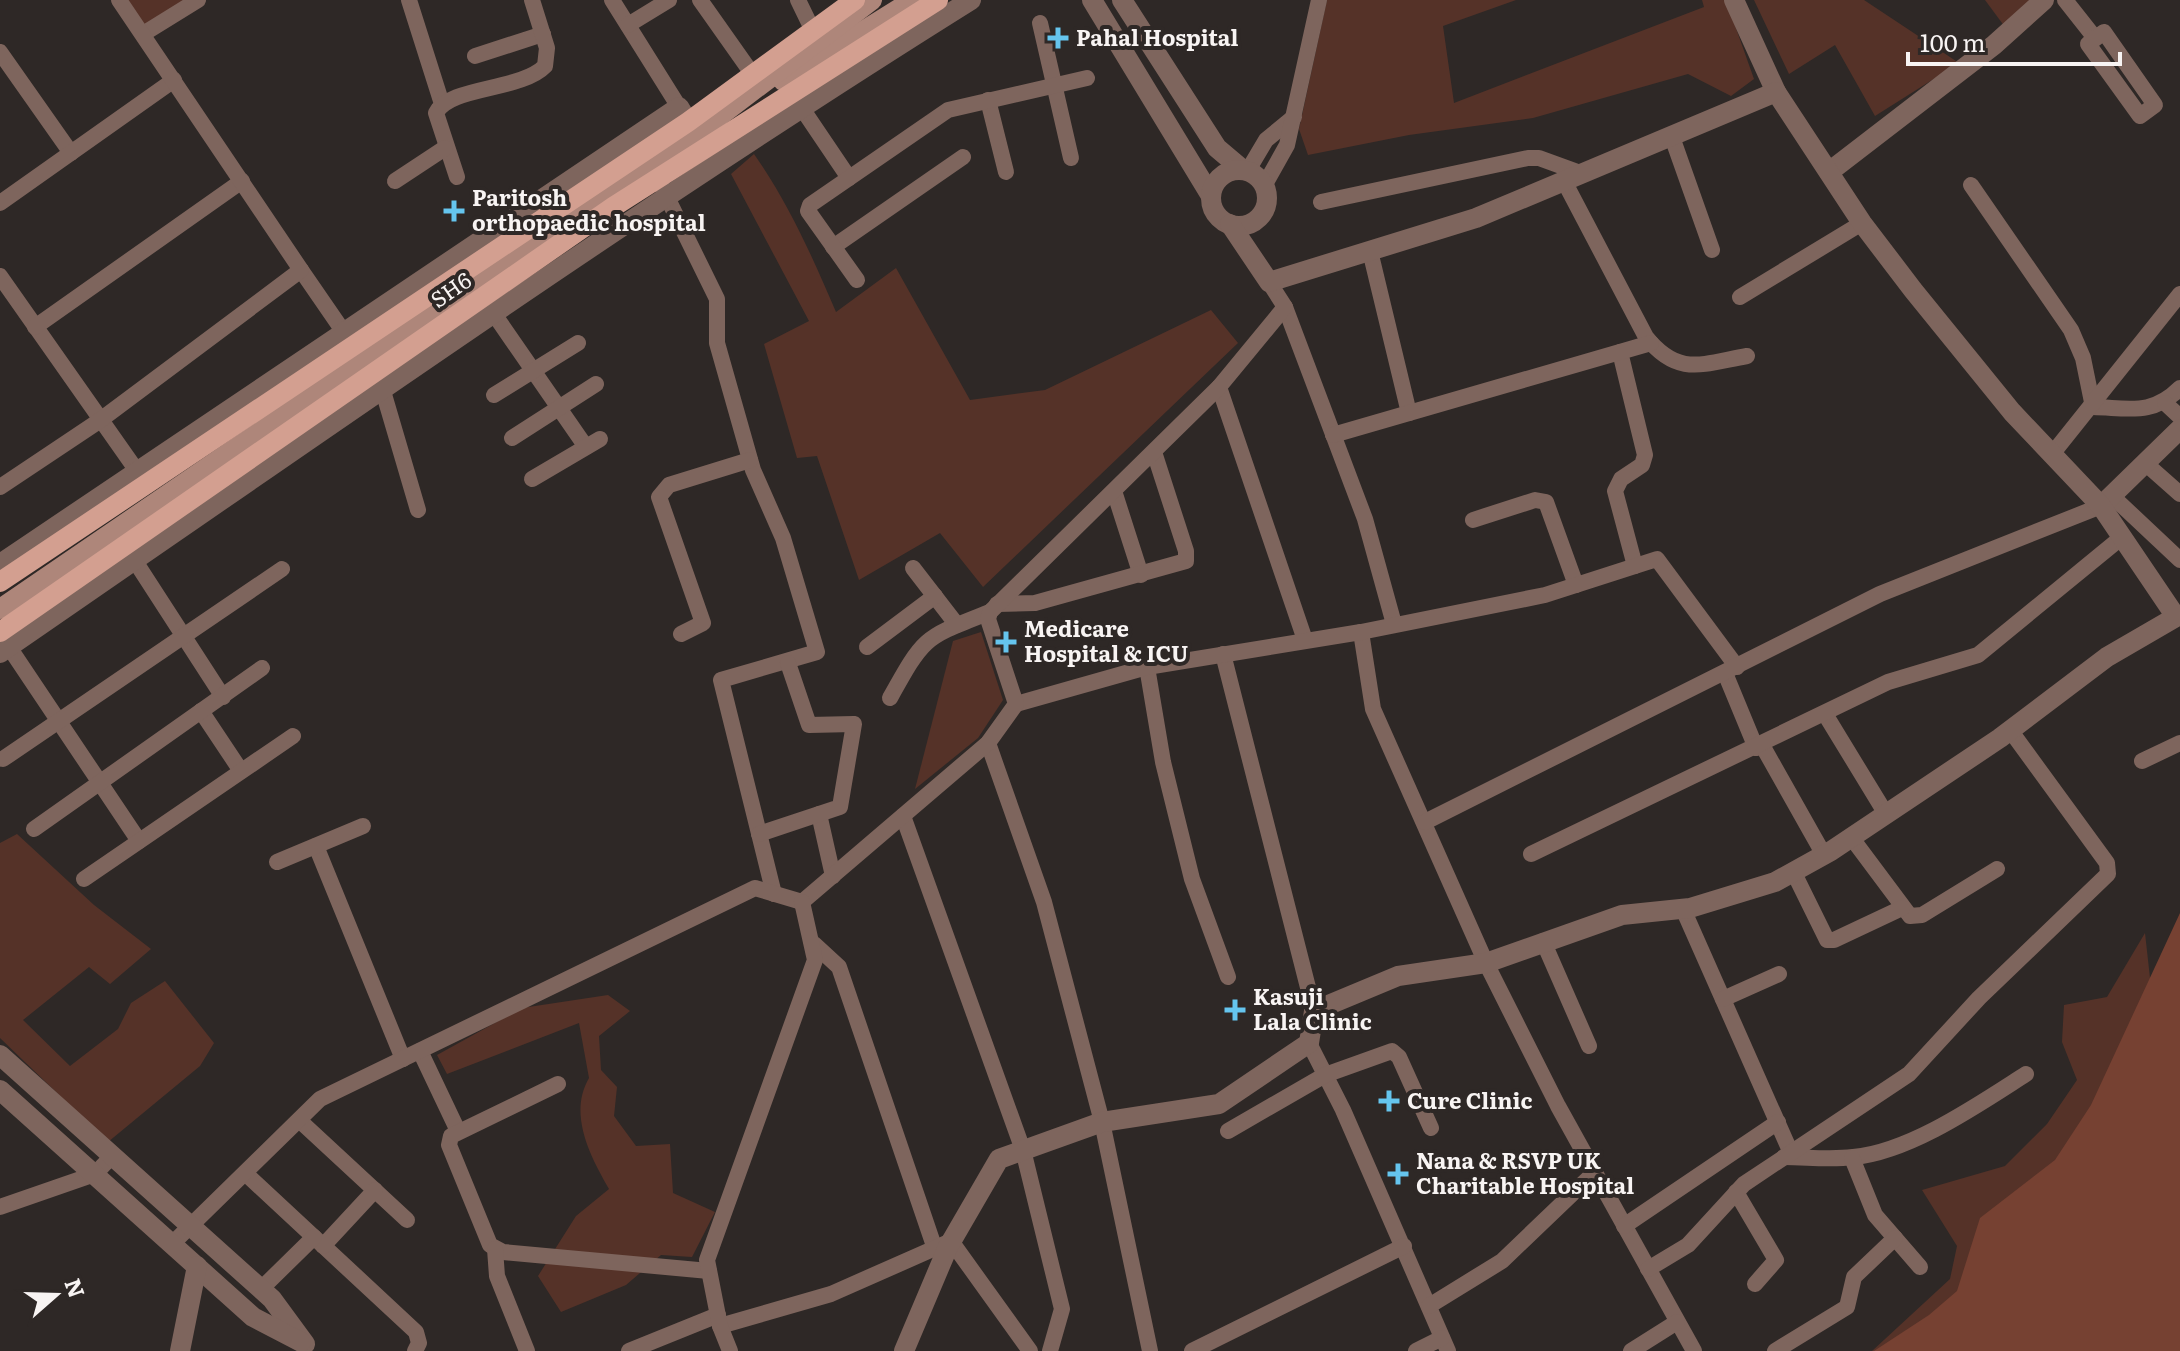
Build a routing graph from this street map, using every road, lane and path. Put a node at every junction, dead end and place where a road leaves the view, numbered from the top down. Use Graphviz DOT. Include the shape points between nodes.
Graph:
graph roads {
  1 [pos="119,0"];
  2 [pos="198,0"];
  3 [pos="409,0"];
  4 [pos="532,0"];
  5 [pos="612,0"];
  6 [pos="669,0"];
  7 [pos="700,0"];
  8 [pos="798,0"];
  9 [pos="855,0"];
  10 [pos="872,0"];
  11 [pos="913,0"];
  12 [pos="938,0"];
  13 [pos="971,0"];
  14 [pos="1092,0"];
  15 [pos="1122,0"];
  16 [pos="1319,0"];
  17 [pos="1734,0"];
  18 [pos="2044,0"];
  19 [pos="2065,0"];
  20 [pos="1040,23"];
  21 [pos="628,25"];
  22 [pos="813,31"];
  23 [pos="143,34"];
  24 [pos="543,34"];
  25 [pos="2095,38"];
  26 [pos="0,52"];
  27 [pos="475,56"];
  28 [pos="753,75"];
  29 [pos="1087,78"];
  30 [pos="174,80"];
  31 [pos="1053,85"];
  32 [pos="1776,92"];
  33 [pos="796,100"];
  34 [pos="988,100"];
  35 [pos="442,104"];
  36 [pos="1294,117"];
  37 [pos="690,119"];
  38 [pos="1672,137"];
  39 [pos="445,148"];
  40 [pos="71,153"];
  41 [pos="963,157"];
  42 [pos="1071,158"];
  43 [pos="1245,171"];
  44 [pos="1006,172"];
  45 [pos="1829,172"];
  46 [pos="457,177"];
  47 [pos="849,178"];
  48 [pos="1574,178"];
  49 [pos="242,181"];
  50 [pos="395,181"];
  51 [pos="1971,185"];
  52 [pos="1264,186"];
  53 [pos="662,187"];
  54 [pos="1211,196"];
  55 [pos="1321,202"];
  56 [pos="0,203"];
  57 [pos="1862,223"];
  58 [pos="1230,224"];
  59 [pos="833,247"];
  60 [pos="1712,250"];
  61 [pos="1370,251"];
  62 [pos="301,270"];
  63 [pos="0,276"];
  64 [pos="857,280"];
  65 [pos="1269,282"];
  66 [pos="2180,294"];
  67 [pos="1740,297"];
  68 [pos="1285,307"];
  69 [pos="494,314"];
  70 [pos="35,327"];
  71 [pos="343,331"];
  72 [pos="578,343"];
  73 [pos="1651,343"];
  74 [pos="1620,352"];
  75 [pos="1747,356"];
  76 [pos="533,371"];
  77 [pos="596,384"];
  78 [pos="1219,387"];
  79 [pos="2180,388"];
  80 [pos="383,391"];
  81 [pos="494,395"];
  82 [pos="2165,403"];
  83 [pos="558,407"];
  84 [pos="2093,407"];
  85 [pos="1409,413"];
  86 [pos="2180,417"];
  87 [pos="99,421"];
  88 [pos="2180,429"];
  89 [pos="1333,435"];
  90 [pos="512,438"];
  91 [pos="1154,452"];
  92 [pos="2053,453"];
  93 [pos="750,460"];
  94 [pos="2145,463"];
  95 [pos="141,477"];
  96 [pos="532,479"];
  97 [pos="0,487"];
  98 [pos="1114,491"];
  99 [pos="2180,494"];
  100 [pos="2107,501"];
  101 [pos="418,510"];
  102 [pos="1473,520"];
  103 [pos="2122,537"];
  104 [pos="2180,560"];
  105 [pos="135,561"];
  106 [pos="0,564"];
  107 [pos="1635,566"];
  108 [pos="913,568"];
  109 [pos="282,569"];
  110 [pos="1141,575"];
  111 [pos="0,582"];
  112 [pos="1576,585"];
  113 [pos="935,596"];
  114 [pos="993,608"];
  115 [pos="0,609"];
  116 [pos="2178,618"];
  117 [pos="1394,624"];
  118 [pos="957,625"];
  119 [pos="1361,632"];
  120 [pos="681,634"];
  121 [pos="183,636"];
  122 [pos="1305,640"];
  123 [pos="3,644"];
  124 [pos="867,647"];
  125 [pos="1223,654"];
  126 [pos="788,663"];
  127 [pos="1147,667"];
  128 [pos="262,668"];
  129 [pos="1731,670"];
  130 [pos="223,697"];
  131 [pos="890,698"];
  132 [pos="1016,704"];
  133 [pos="201,711"];
  134 [pos="1825,714"];
  135 [pos="59,722"];
  136 [pos="2010,730"];
  137 [pos="293,736"];
  138 [pos="988,743"];
  139 [pos="2180,743"];
  140 [pos="1759,747"];
  141 [pos="3,759"];
  142 [pos="2142,761"];
  143 [pos="241,771"];
  144 [pos="100,783"];
  145 [pos="819,814"];
  146 [pos="1886,814"];
  147 [pos="903,816"];
  148 [pos="1425,822"];
  149 [pos="363,826"];
  150 [pos="34,829"];
  151 [pos="759,834"];
  152 [pos="1851,837"];
  153 [pos="139,841"];
  154 [pos="316,846"];
  155 [pos="1531,854"];
  156 [pos="1824,855"];
  157 [pos="277,862"];
  158 [pos="1997,869"];
  159 [pos="1793,871"];
  160 [pos="833,876"];
  161 [pos="84,879"];
  162 [pos="774,894"];
  163 [pos="802,902"];
  164 [pos="1902,908"];
  165 [pos="1683,909"];
  166 [pos="1543,941"];
  167 [pos="814,944"];
  168 [pos="1486,963"];
  169 [pos="1779,974"];
  170 [pos="1228,977"];
  171 [pos="1723,999"];
  172 [pos="1314,1011"];
  173 [pos="1309,1043"];
  174 [pos="1589,1046"];
  175 [pos="420,1051"];
  176 [pos="0,1055"];
  177 [pos="403,1059"];
  178 [pos="2026,1074"];
  179 [pos="1325,1075"];
  180 [pos="558,1084"];
  181 [pos="0,1090"];
  182 [pos="299,1120"];
  183 [pos="1102,1122"];
  184 [pos="1778,1122"];
  185 [pos="1431,1128"];
  186 [pos="458,1131"];
  187 [pos="1228,1131"];
  188 [pos="1023,1150"];
  189 [pos="113,1155"];
  190 [pos="1788,1155"];
  191 [pos="1852,1158"];
  192 [pos="1595,1172"];
  193 [pos="245,1173"];
  194 [pos="95,1174"];
  195 [pos="375,1190"];
  196 [pos="1736,1192"];
  197 [pos="0,1207"];
  198 [pos="407,1220"];
  199 [pos="192,1224"];
  200 [pos="1624,1226"];
  201 [pos="1895,1238"];
  202 [pos="318,1242"];
  203 [pos="173,1243"];
  204 [pos="943,1245"];
  205 [pos="1404,1246"];
  206 [pos="495,1249"];
  207 [pos="197,1266"];
  208 [pos="1920,1267"];
  209 [pos="1648,1269"];
  210 [pos="709,1271"];
  211 [pos="1755,1284"];
  212 [pos="261,1289"];
  213 [pos="1429,1306"];
  214 [pos="719,1321"];
  215 [pos="1677,1322"];
  216 [pos="1445,1344"];
  217 [pos="1052,1347"];
  218 [pos="309,1348"];
  219 [pos="1024,1350"];
  220 [pos="180,1351"];
  221 [pos="415,1351"];
  222 [pos="527,1351"];
  223 [pos="629,1351"];
  224 [pos="730,1351"];
  225 [pos="904,1351"];
  226 [pos="1150,1351"];
  227 [pos="1192,1351"];
  228 [pos="1416,1351"];
  229 [pos="1631,1351"];
  230 [pos="1694,1351"];
  231 [pos="1775,1351"];
  1 -- 23 [label="street"];
  2 -- 23 [label="street"];
  3 -- 35 [label="street"];
  4 -- 24 [label="street"];
  5 -- 21 [label="street"];
  6 -- 21 [label="street"];
  7 -- 28 [label="street"];
  8 -- 22 [label="street"];
  9 -- 22 [label="main road, SH6"];
  10 -- 37 [label="main road"];
  11 -- 37 [label="main road"];
  12 -- 33 [label="main road, SH6"];
  13 -- 33 [label="street"];
  14 -- 54 [label="street"];
  15 -- 43 [label="street" via="1217,148"];
  16 -- 36 [label="street"];
  17 -- 32 [label="street"];
  18 -- 45 [label="street"];
  19 -- 25 [label="street"];
  20 -- 31 [label="street"];
  21 -- 37 [label="street"];
  22 -- 28 [label="main road, SH6"];
  23 -- 30 [label="street"];
  24 -- 27 [label="street"];
  24 -- 35 [label="street" via="548,57 534,76"];
  25 -- 25 [label="street" via="2088,44 2140,116 2155,105 2104,32"];
  26 -- 40 [label="street"];
  28 -- 37 [label="main road, SH6"];
  29 -- 31 [label="street"];
  30 -- 40 [label="street"];
  30 -- 49 [label="street"];
  31 -- 34 [label="street"];
  31 -- 42 [label="street"];
  32 -- 38 [label="street"];
  32 -- 45 [label="street"];
  33 -- 47 [label="street"];
  33 -- 53 [label="main road, SH6"];
  34 -- 44 [label="street"];
  34 -- 47 [label="street" via="940,114"];
  35 -- 39 [label="street" via="436,120"];
  36 -- 43 [label="street" via="1266,140"];
  36 -- 52 [label="street" via="1287,145"];
  37 -- 71 [label="street"];
  37 -- 95 [label="main road, SH6"];
  37 -- 115 [label="main road"];
  38 -- 48 [label="street"];
  38 -- 60 [label="street"];
  39 -- 46 [label="street"];
  39 -- 50 [label="street"];
  40 -- 56 [label="street"];
  41 -- 59 [label="street"];
  43 -- 52 [label="street"];
  43 -- 54 [label="street" via="1218,180"];
  45 -- 57 [label="street"];
  47 -- 59 [label="street" via="808,208"];
  48 -- 55 [label="street" via="1539,158 1528,158"];
  48 -- 61 [label="street" via="1476,218"];
  48 -- 73 [label="street"];
  49 -- 62 [label="street"];
  49 -- 70 [label="street"];
  51 -- 84 [label="street" via="2071,330"];
  52 -- 58 [label="street" via="1263,213 1248,225"];
  53 -- 69 [label="street"];
  53 -- 93 [label="street" via="717,299 716,337"];
  53 -- 123 [label="main road, SH6"];
  54 -- 58 [label="street" via="1216,213"];
  57 -- 67 [label="street"];
  57 -- 92 [label="street" via="2012,412"];
  58 -- 65 [label="street"];
  59 -- 64 [label="street"];
  61 -- 65 [label="street"];
  61 -- 85 [label="street"];
  62 -- 71 [label="street"];
  62 -- 87 [label="street"];
  63 -- 70 [label="street"];
  65 -- 68 [label="street"];
  66 -- 84 [label="street"];
  68 -- 78 [label="street"];
  68 -- 89 [label="street"];
  69 -- 76 [label="street"];
  69 -- 80 [label="street"];
  70 -- 87 [label="street"];
  71 -- 95 [label="street"];
  72 -- 76 [label="street"];
  73 -- 74 [label="street"];
  73 -- 75 [label="street" via="1678,365"];
  74 -- 85 [label="street"];
  74 -- 107 [label="street" via="1645,455 1642,465 1621,479 1615,491"];
  76 -- 81 [label="street"];
  76 -- 83 [label="street"];
  77 -- 83 [label="street"];
  78 -- 91 [label="street"];
  78 -- 122 [label="street"];
  79 -- 82 [label="street"];
  80 -- 101 [label="street"];
  80 -- 105 [label="street"];
  82 -- 84 [label="street" via="2151,408"];
  82 -- 86 [label="street"];
  83 -- 90 [label="street"];
  83 -- 96 [label="street" via="593,443"];
  84 -- 92 [label="street"];
  85 -- 89 [label="street"];
  87 -- 95 [label="street"];
  87 -- 97 [label="street"];
  88 -- 94 [label="street"];
  89 -- 117 [label="street" via="1365,519"];
  91 -- 98 [label="street"];
  91 -- 110 [label="street" via="1187,557 1182,564"];
  92 -- 100 [label="street"];
  93 -- 120 [label="street" via="669,485 659,497 703,623"];
  93 -- 126 [label="street" via="783,538 817,652"];
  94 -- 99 [label="street"];
  94 -- 100 [label="street"];
  95 -- 106 [label="street"];
  95 -- 111 [label="main road, SH6"];
  98 -- 110 [label="street"];
  98 -- 114 [label="street"];
  100 -- 103 [label="street"];
  100 -- 104 [label="street"];
  100 -- 129 [label="street" via="1880,594"];
  102 -- 112 [label="street" via="1535,500 1546,502"];
  103 -- 116 [label="street"];
  103 -- 134 [label="street" via="1978,655 1888,682"];
  105 -- 121 [label="street"];
  105 -- 123 [label="street"];
  107 -- 112 [label="street"];
  107 -- 129 [label="street" via="1657,559"];
  108 -- 113 [label="street"];
  109 -- 121 [label="street"];
  110 -- 114 [label="street" via="1035,603"];
  112 -- 117 [label="street"];
  113 -- 118 [label="street"];
  113 -- 124 [label="street"];
  114 -- 118 [label="street"];
  114 -- 132 [label="street" via="988,619"];
  116 -- 136 [label="street" via="2107,657"];
  117 -- 119 [label="street"];
  118 -- 131 [label="street" via="922,644"];
  119 -- 122 [label="street"];
  119 -- 148 [label="street" via="1373,709"];
  121 -- 130 [label="street"];
  121 -- 135 [label="street"];
  122 -- 125 [label="street"];
  123 -- 135 [label="street"];
  125 -- 127 [label="street"];
  125 -- 172 [label="street"];
  126 -- 145 [label="street" via="809,725 854,724 840,807"];
  126 -- 151 [label="street" via="721,680"];
  127 -- 132 [label="street"];
  127 -- 170 [label="street" via="1163,762 1192,879"];
  128 -- 130 [label="street"];
  129 -- 140 [label="street"];
  129 -- 148 [label="street"];
  130 -- 133 [label="street"];
  132 -- 138 [label="street"];
  133 -- 143 [label="street"];
  133 -- 144 [label="street"];
  134 -- 140 [label="street"];
  134 -- 146 [label="street"];
  135 -- 141 [label="street"];
  135 -- 144 [label="street"];
  136 -- 146 [label="street"];
  136 -- 190 [label="street" via="2107,863 2108,874 1909,1074"];
  137 -- 143 [label="street"];
  138 -- 147 [label="street"];
  138 -- 183 [label="street" via="1044,902"];
  139 -- 142 [label="street"];
  140 -- 155 [label="street"];
  140 -- 156 [label="street"];
  143 -- 153 [label="street"];
  144 -- 150 [label="street"];
  144 -- 153 [label="street"];
  145 -- 151 [label="street"];
  145 -- 160 [label="street"];
  146 -- 152 [label="street"];
  147 -- 160 [label="street"];
  147 -- 188 [label="street"];
  148 -- 168 [label="street"];
  149 -- 154 [label="street"];
  151 -- 162 [label="street"];
  152 -- 156 [label="street"];
  152 -- 164 [label="street"];
  153 -- 161 [label="street"];
  154 -- 157 [label="street"];
  154 -- 177 [label="street"];
  156 -- 159 [label="street"];
  158 -- 164 [label="street" via="1922,915 1910,916"];
  159 -- 164 [label="street" via="1827,940"];
  159 -- 165 [label="street" via="1775,882"];
  160 -- 163 [label="street"];
  162 -- 163 [label="street"];
  162 -- 175 [label="street" via="755,888"];
  163 -- 167 [label="street"];
  165 -- 166 [label="street" via="1622,915"];
  165 -- 171 [label="street"];
  166 -- 168 [label="street"];
  166 -- 174 [label="street"];
  167 -- 204 [label="street" via="839,967"];
  167 -- 210 [label="street" via="815,960 707,1260"];
  168 -- 172 [label="street" via="1398,976"];
  168 -- 192 [label="street"];
  169 -- 171 [label="street"];
  171 -- 184 [label="street"];
  172 -- 173 [label="street"];
  173 -- 179 [label="street"];
  173 -- 183 [label="street" via="1219,1104"];
  175 -- 177 [label="street"];
  175 -- 186 [label="street"];
  176 -- 189 [label="street"];
  177 -- 182 [label="street" via="320,1099"];
  178 -- 191 [label="street" via="1906,1140"];
  179 -- 185 [label="street" via="1396,1053"];
  179 -- 187 [label="street"];
  179 -- 205 [label="street"];
  180 -- 186 [label="street"];
  181 -- 194 [label="street"];
  182 -- 193 [label="street"];
  182 -- 195 [label="street"];
  183 -- 188 [label="street"];
  183 -- 226 [label="street"];
  184 -- 190 [label="street"];
  184 -- 200 [label="street"];
  186 -- 206 [label="street" via="449,1145 486,1239"];
  188 -- 204 [label="street" via="999,1159"];
  188 -- 217 [label="street" via="1062,1309"];
  189 -- 194 [label="street"];
  189 -- 199 [label="street"];
  190 -- 191 [label="street"];
  190 -- 196 [label="street"];
  191 -- 201 [label="street" via="1873,1211"];
  192 -- 200 [label="street"];
  192 -- 213 [label="street" via="1502,1261"];
  193 -- 199 [label="street"];
  193 -- 202 [label="street"];
  194 -- 197 [label="street"];
  194 -- 203 [label="street"];
  195 -- 198 [label="street"];
  195 -- 202 [label="street"];
  196 -- 209 [label="street" via="1688,1245"];
  196 -- 211 [label="street" via="1776,1260"];
  199 -- 203 [label="street"];
  199 -- 212 [label="street"];
  200 -- 209 [label="street"];
  201 -- 208 [label="street"];
  201 -- 231 [label="street" via="1854,1277 1847,1307"];
  202 -- 212 [label="street"];
  202 -- 221 [label="street" via="416,1332"];
  203 -- 207 [label="street"];
  204 -- 214 [label="street" via="818,1299"];
  204 -- 219 [label="street"];
  204 -- 225 [label="street"];
  205 -- 213 [label="street"];
  205 -- 227 [label="street"];
  206 -- 210 [label="street"];
  206 -- 222 [label="street" via="497,1276"];
  207 -- 218 [label="street" via="253,1317"];
  207 -- 220 [label="street"];
  209 -- 215 [label="street"];
  210 -- 214 [label="street"];
  212 -- 218 [label="street"];
  213 -- 216 [label="street"];
  214 -- 223 [label="street"];
  214 -- 224 [label="street"];
  215 -- 229 [label="street"];
  215 -- 230 [label="street"];
  216 -- 228 [label="street"];
  217 -- 219 [label="street"];
}
